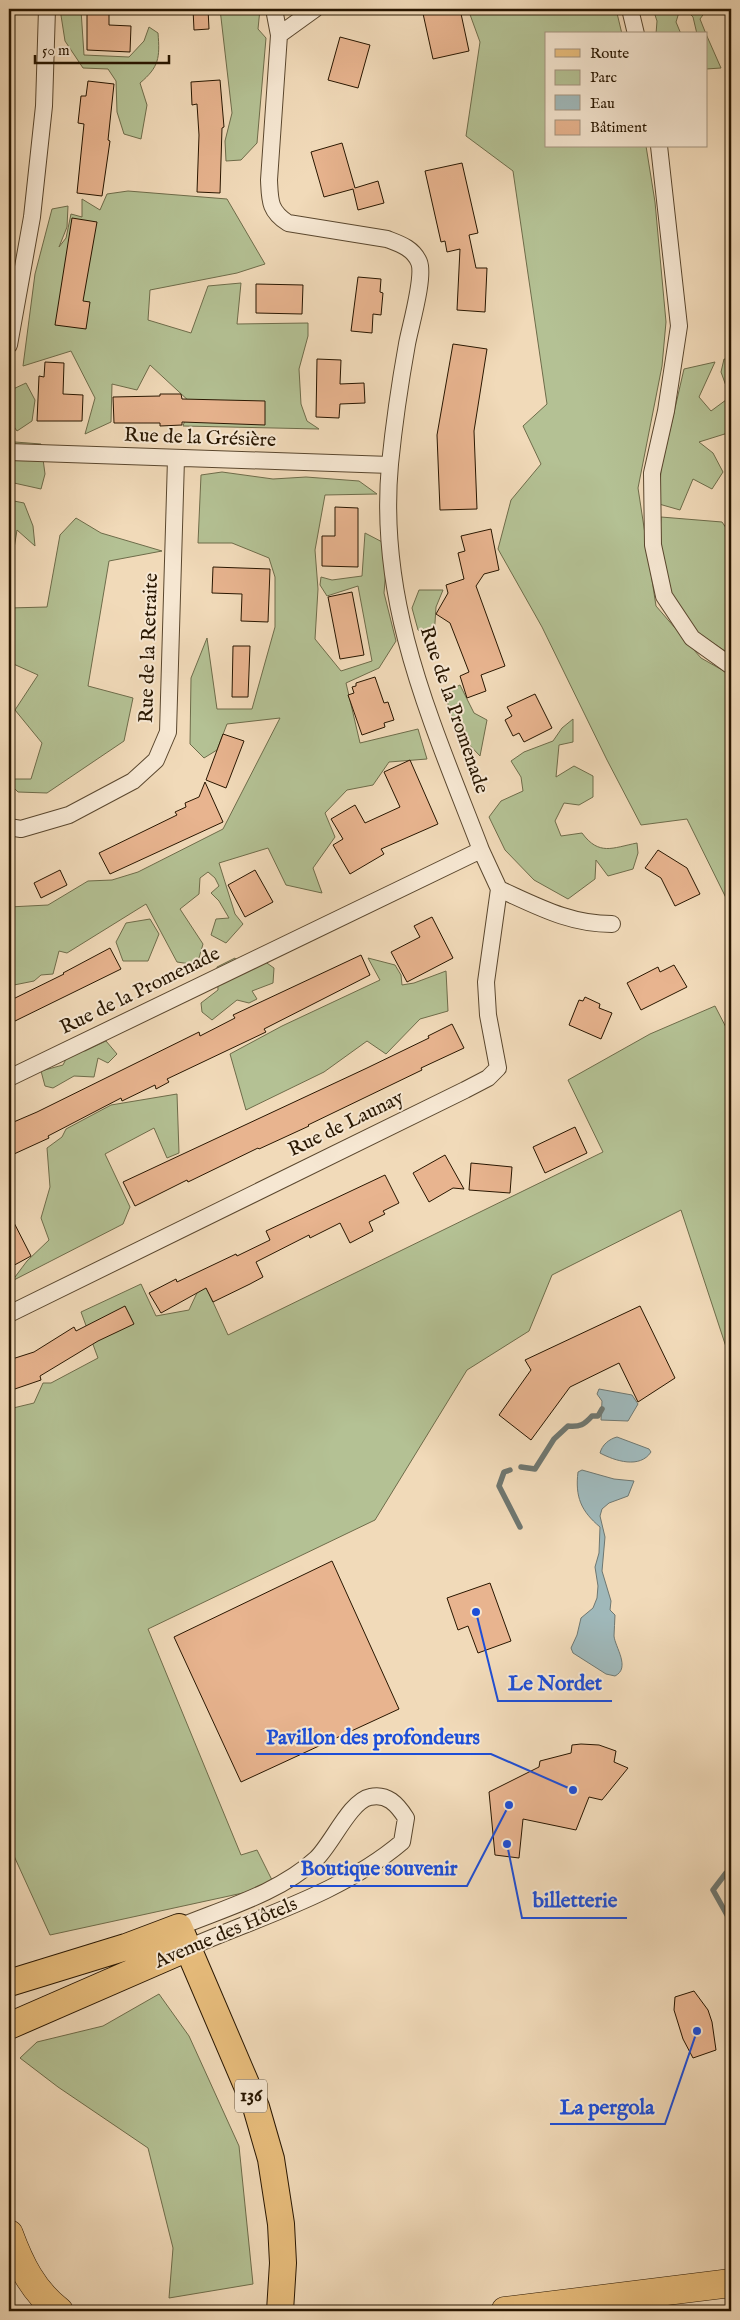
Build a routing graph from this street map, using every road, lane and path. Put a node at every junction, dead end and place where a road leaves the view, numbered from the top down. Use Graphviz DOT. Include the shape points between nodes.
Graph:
graph roads {
  1 [pos="47,9"];
  2 [pos="274,9"];
  3 [pos="315,9"];
  4 [pos="630,9"];
  5 [pos="636,32"];
  6 [pos="279,35"];
  7 [pos="659,148"];
  8 [pos="9,345"];
  9 [pos="9,452"];
  10 [pos="176,458"];
  11 [pos="390,465"];
  12 [pos="731,666"];
  13 [pos="9,826"];
  14 [pos="481,850"];
  15 [pos="499,889"];
  16 [pos="612,924"];
  17 [pos="9,1078"];
  18 [pos="9,1314"];
  19 [pos="184,1938"];
  20 [pos="9,1983"];
  21 [pos="9,2026"];
  22 [pos="9,2234"];
  23 [pos="731,2283"];
  24 [pos="59,2311"];
  25 [pos="280,2311"];
  26 [pos="505,2311"];
  1 -- 8 [label="street" via="44,106 32,217"];
  2 -- 6 [label="street"];
  3 -- 6 [label="street"];
  4 -- 5 [label="street"];
  6 -- 11 [label="street, Rue de la Promenade" via="269,180 270,200 276,215 308,227 402,244 413,252 420,264 420,282 407,344"];
  7 -- 12 [label="street" via="679,326 666,411 652,473 653,545 664,596 692,638"];
  9 -- 10 [label="street, Rue de la Grésière"];
  10 -- 11 [label="street, Rue de la Grésière"];
  10 -- 13 [label="street, Rue de la Retraite" via="168,732 156,760 133,781 68,815 21,828"];
  11 -- 14 [label="street, Rue de la Promenade" via="390,539 395,593 410,660"];
  14 -- 15 [label="street"];
  14 -- 17 [label="street, Rue de la Promenade"];
  15 -- 16 [label="street" via="562,917 589,924"];
  15 -- 18 [label="street, Rue de Launay" via="486,982 488,1016 498,1068 488,1078"];
  19 -- 19 [label="street, Avenue des Hôtels" via="283,1909 339,1882 386,1856 402,1842 406,1818 392,1800 381,1796 368,1797 350,1812 331,1843 299,1873"];
  19 -- 20 [label="main road, Avenue des Hôtels" via="126,1947"];
  19 -- 21 [label="main road, Avenue des Hôtels"];
  19 -- 25 [label="main road, 136" via="256,2107 271,2159 283,2263"];
  22 -- 24 [label="highway" via="31,2281 45,2301"];
  23 -- 26 [label="highway"];
}
